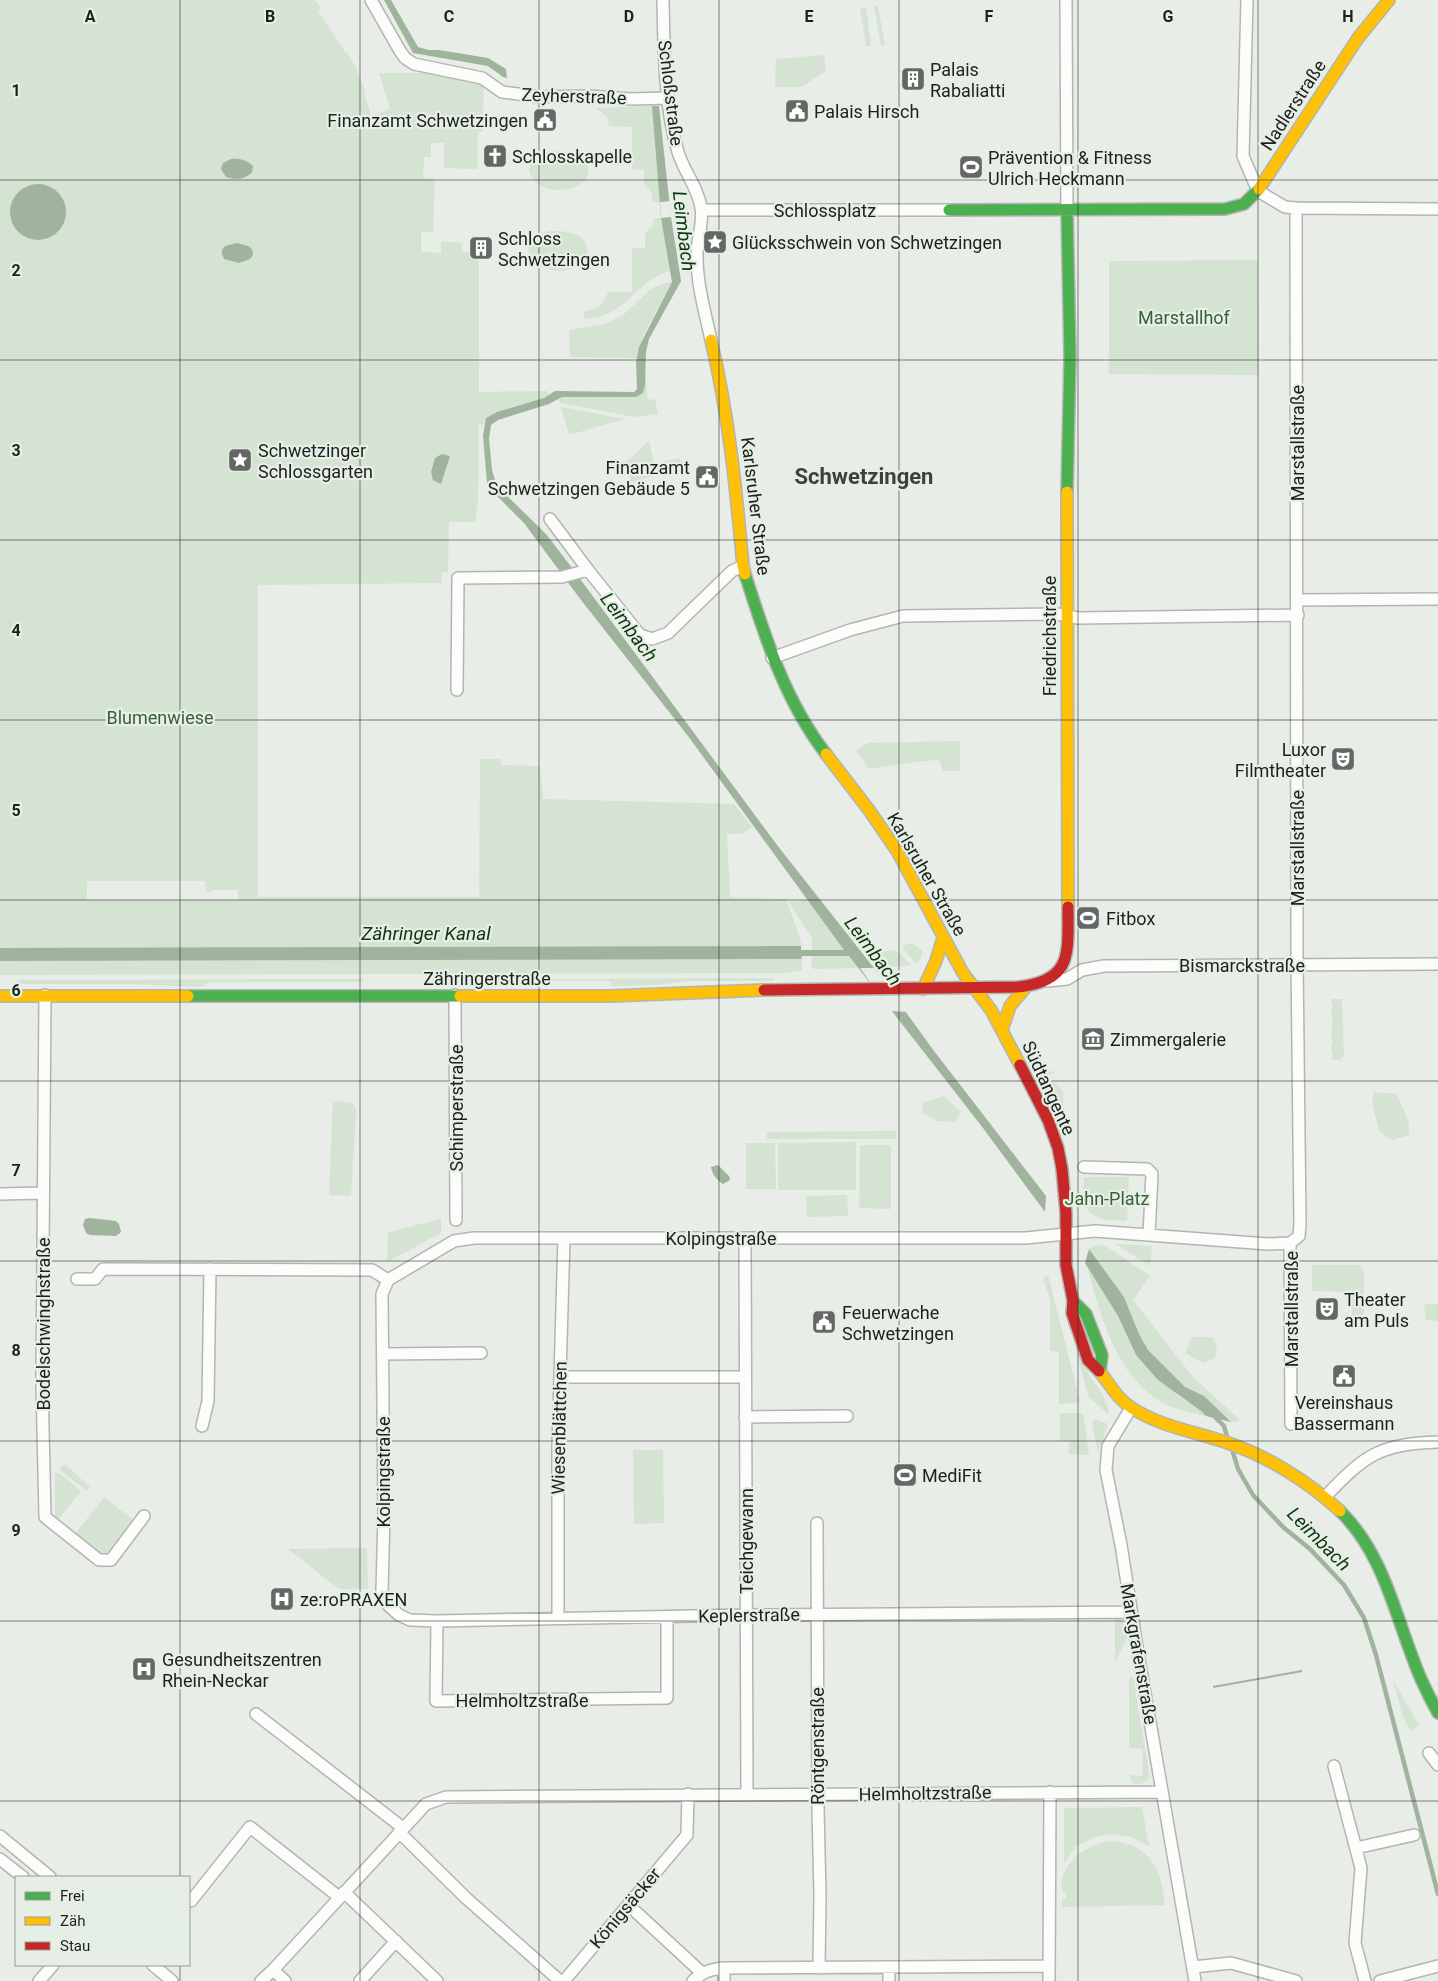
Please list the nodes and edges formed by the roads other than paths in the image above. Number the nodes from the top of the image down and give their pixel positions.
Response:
1 (371, 0) edge
2 (662, 0) edge
3 (1066, 0) edge
4 (1247, 0) edge
5 (1376, 0) edge
6 (1389, 0) edge
7 (1358, 38) junction
8 (669, 98) junction
9 (1258, 191) junction
10 (1296, 208) junction
11 (1438, 209) edge
12 (702, 210) junction
13 (949, 210) joint
14 (1067, 210) junction
15 (550, 519) dead end
16 (743, 566) junction
17 (588, 570) junction
18 (1438, 598) edge
19 (1298, 600) junction
20 (1298, 615) junction
21 (1067, 616) junction
22 (772, 658) junction
23 (457, 690) dead end
24 (944, 938) junction
25 (1438, 964) edge
26 (1298, 965) junction
27 (1048, 981) junction
28 (1026, 987) junction
29 (974, 988) junction
30 (923, 989) junction
31 (45, 995) junction
32 (0, 996) edge
33 (456, 996) junction
34 (1002, 1030) junction
35 (1084, 1167) dead end
36 (43, 1193) junction
37 (0, 1194) edge
38 (456, 1220) dead end
39 (1065, 1234) junction
40 (1149, 1235) junction
41 (564, 1238) junction
42 (745, 1238) junction
43 (1290, 1242) junction
44 (210, 1269) junction
45 (77, 1279) dead end
46 (388, 1280) junction
47 (481, 1353) dead end
48 (383, 1354) junction
49 (745, 1376) junction
50 (560, 1377) junction
51 (1131, 1408) junction
52 (847, 1416) dead end
53 (745, 1417) junction
54 (1292, 1424) dead end
55 (202, 1426) dead end
56 (1438, 1442) edge
57 (1324, 1497) junction
58 (144, 1516) dead end
59 (817, 1523) dead end
60 (382, 1591) joint
61 (1131, 1612) junction
62 (817, 1614) junction
63 (746, 1615) junction
64 (667, 1617) junction
65 (558, 1618) junction
66 (437, 1621) junction
67 (1438, 1713) edge
68 (256, 1714) dead end
69 (1429, 1753) dead end
70 (1438, 1765) edge
71 (1334, 1766) dead end
72 (1050, 1792) junction
73 (1162, 1792) junction
74 (688, 1794) junction
75 (818, 1794) junction
76 (747, 1795) junction
77 (401, 1830) junction
78 (1414, 1835) dead end
79 (0, 1836) edge
80 (1356, 1848) junction
81 (0, 1858) edge
82 (22, 1876) edge
83 (49, 1876) edge
84 (342, 1894) junction
85 (191, 1901) dead end
86 (636, 1912) dead end
87 (396, 1941) junction
88 (53, 1966) edge
89 (154, 1966) edge
90 (1049, 1966) junction
91 (1438, 1966) edge
92 (889, 1967) junction
93 (1193, 1967) junction
94 (724, 1968) junction
95 (819, 1968) junction
96 (273, 1970) junction
97 (702, 1973) junction
98 (39, 1981) edge
99 (172, 1981) edge
100 (260, 1981) edge
101 (285, 1981) edge
102 (360, 1981) edge
103 (437, 1981) edge
104 (562, 1981) edge
105 (692, 1981) edge
106 (724, 1981) edge
107 (890, 1981) edge
108 (1049, 1981) edge
109 (1195, 1981) edge
110 (1296, 1981) edge
111 (1365, 1981) edge
112 (1380, 1981) edge

1 - 8 street, Zeyherstraße
2 - 8 street, Schloßstraße
3 - 14 street
4 - 9 street
5 - 7 street, Nadlerstraße
6 - 7 street, Nadlerstraße
7 - 9 street, Nadlerstraße
8 - 12 street, Schloßstraße
9 - 10 street
9 - 14 street, Nadlerstraße
10 - 11 street
10 - 19 street, Marstallstraße
12 - 13 street, Schlossplatz
12 - 16 street, Karlsruher Straße
13 - 14 street, Nadlerstraße
14 - 21 street, Friedrichstraße
15 - 17 street
16 - 17 street
16 - 22 street, Karlsruher Straße
17 - 23 street
18 - 19 street
19 - 20 street, Marstallstraße
20 - 21 street
20 - 26 street, Marstallstraße
21 - 22 street
21 - 27 street, Friedrichstraße
22 - 24 street, Karlsruher Straße
24 - 29 street, Karlsruher Straße
24 - 30 street
25 - 26 street, Bismarckstraße
26 - 27 street, Bismarckstraße
26 - 43 street, Marstallstraße
27 - 28 street
28 - 29 street
28 - 34 street
29 - 30 street, Zähringerstraße
29 - 34 street, Südtangente
30 - 33 street, Zähringerstraße
31 - 32 street, Zähringerstraße
31 - 33 street, Zähringerstraße
31 - 36 street, Bodelschwinghstraße
33 - 38 street, Schimperstraße
34 - 39 street, Südtangente
35 - 40 street
36 - 37 street
36 - 58 street, Bodelschwinghstraße
39 - 40 street, Kolpingstraße
39 - 42 street, Kolpingstraße
39 - 51 street, Südtangente
40 - 43 street, Kolpingstraße
41 - 42 street, Kolpingstraße
41 - 46 street, Kolpingstraße
41 - 50 street, Wiesenblättchen
42 - 49 street, Teichgewann
43 - 54 street, Marstallstraße
44 - 45 street, Bodelschwinghstraße
44 - 46 street
44 - 55 street
46 - 48 street, Kolpingstraße
47 - 48 street
48 - 60 street, Kolpingstraße
49 - 50 street
49 - 53 street, Teichgewann
50 - 65 street, Wiesenblättchen
51 - 57 street, Südtangente
51 - 61 street, Markgrafenstraße
52 - 53 street
53 - 63 street, Teichgewann
56 - 57 street
57 - 67 street, Südtangente
59 - 62 street, Röntgenstraße
60 - 66 street, Keplerstraße
61 - 62 street, Keplerstraße
61 - 73 street, Markgrafenstraße
62 - 63 street, Keplerstraße
62 - 75 street, Röntgenstraße
63 - 64 street, Keplerstraße
63 - 76 street, Teichgewann
64 - 65 street, Keplerstraße
64 - 66 street, Helmholtzstraße
65 - 66 street, Keplerstraße
68 - 77 street
69 - 70 street
71 - 80 street
72 - 73 street, Helmholtzstraße
72 - 75 street, Helmholtzstraße
72 - 90 street
73 - 93 street, Markgrafenstraße
74 - 76 street, Helmholtzstraße
74 - 77 street, Helmholtzstraße
74 - 104 street, Königsäcker
75 - 76 street, Helmholtzstraße
75 - 95 street, Röntgenstraße
77 - 84 street, Helmholtzstraße
77 - 104 street
78 - 80 street
79 - 83 street
80 - 111 street
81 - 82 street
84 - 85 street
84 - 87 street
84 - 96 street, Helmholtzstraße
86 - 97 street
87 - 102 street
87 - 103 street
88 - 98 street
89 - 99 street
90 - 92 street
90 - 108 street
91 - 112 street
92 - 95 street
92 - 107 street
93 - 109 street, Markgrafenstraße
93 - 110 street
94 - 95 street
94 - 97 street
94 - 106 street
96 - 100 street, Helmholtzstraße
96 - 101 street
97 - 105 street

